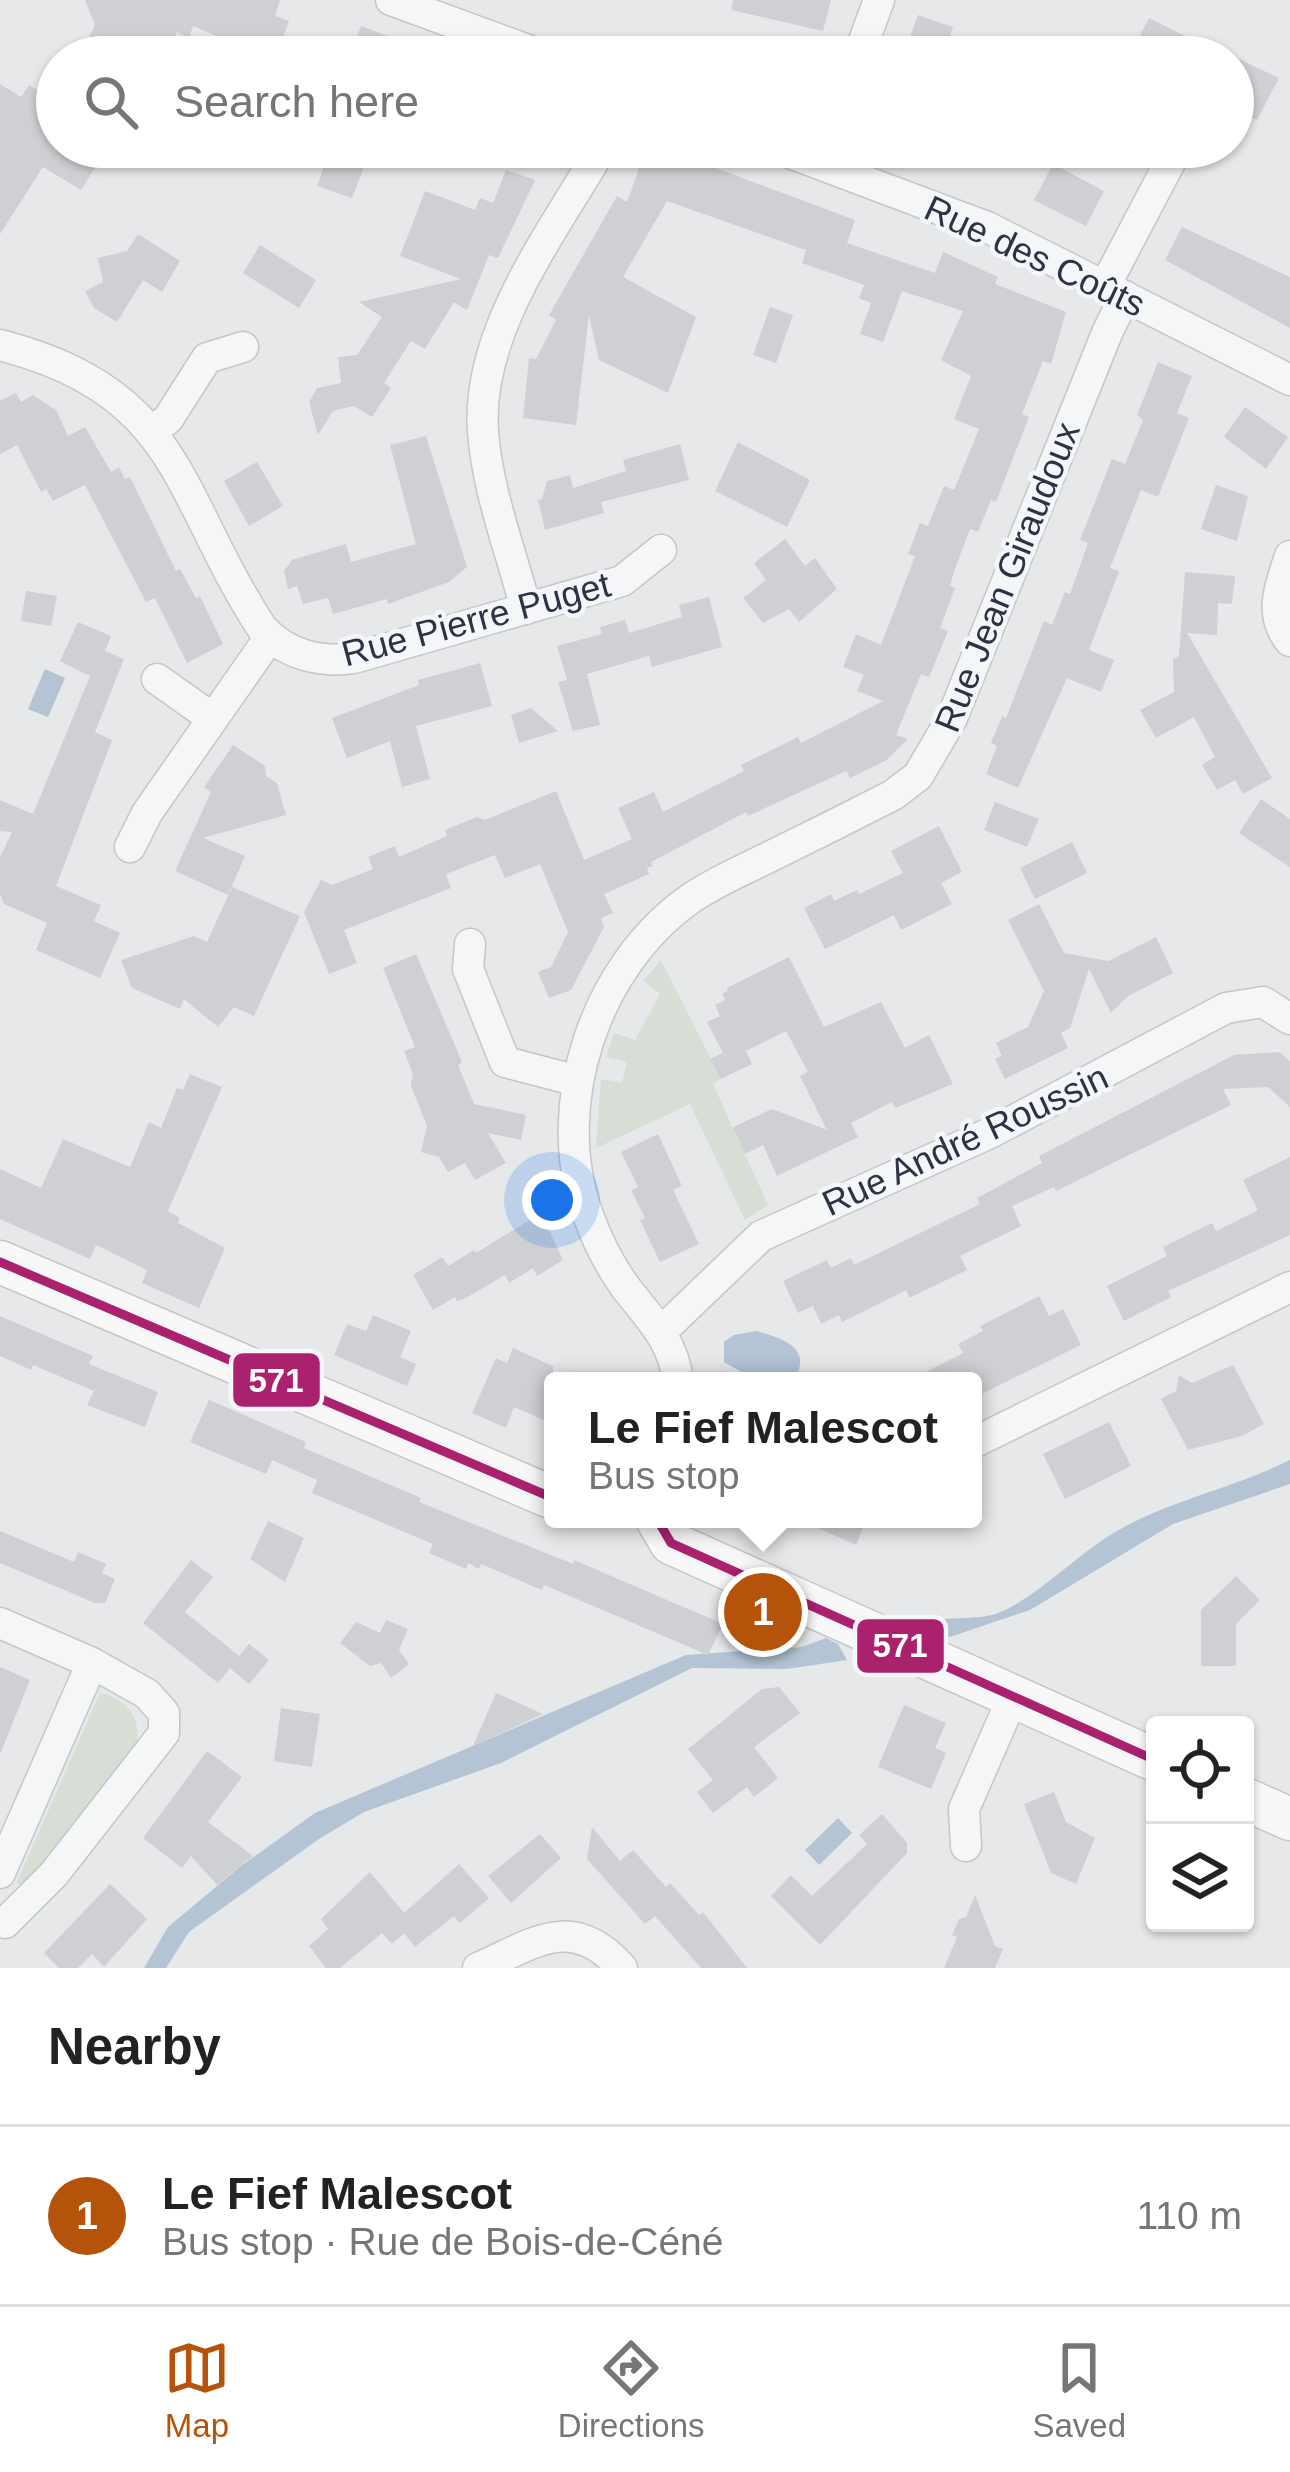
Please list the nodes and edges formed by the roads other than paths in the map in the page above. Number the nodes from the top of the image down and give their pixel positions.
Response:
1 (391, 0) edge
2 (880, 0) edge
3 (490, 36) edge
4 (866, 36) edge
5 (590, 168) edge
6 (850, 168) edge
7 (1169, 168) edge
8 (1115, 291) junction
9 (0, 345) edge
10 (243, 347) dead end
11 (1290, 380) edge
12 (152, 431) junction
13 (661, 550) dead end
14 (1290, 556) edge
15 (526, 610) junction
16 (270, 637) junction
17 (1290, 641) edge
18 (157, 680) dead end
19 (212, 718) junction
20 (130, 847) dead end
21 (470, 944) dead end
22 (1290, 1019) edge
23 (578, 1081) junction
24 (0, 1262) edge
25 (1290, 1286) edge
26 (662, 1331) junction
27 (677, 1372) edge
28 (982, 1439) edge
29 (544, 1494) edge
30 (662, 1528) edge
31 (0, 1623) edge
32 (92, 1663) junction
33 (1012, 1699) junction
34 (1146, 1756) edge
35 (1254, 1803) edge
36 (1290, 1819) edge
37 (966, 1846) dead end
38 (0, 1873) edge
39 (2, 1914) edge
40 (478, 1968) edge
41 (622, 1968) edge

1 - 3 street
2 - 4 street
5 - 15 street
6 - 8 street, Rue des Coûts
7 - 8 street, Rue Jean Giraudoux
8 - 11 street, Rue des Coûts
8 - 23 street, Rue Jean Giraudoux
9 - 12 street
10 - 12 street
12 - 16 street
13 - 15 street, Rue Pierre Puget
14 - 17 street
15 - 16 street, Rue Pierre Puget
16 - 19 street
18 - 19 street
19 - 20 street
21 - 23 street
22 - 26 street, Rue André Roussin
23 - 26 street, Rue Jean Giraudoux
24 - 29 street
25 - 28 street
26 - 27 street, Rue Jean Giraudoux
30 - 33 street
31 - 32 street
32 - 38 street
32 - 39 street
33 - 34 street
33 - 37 street
35 - 36 street
40 - 41 street

